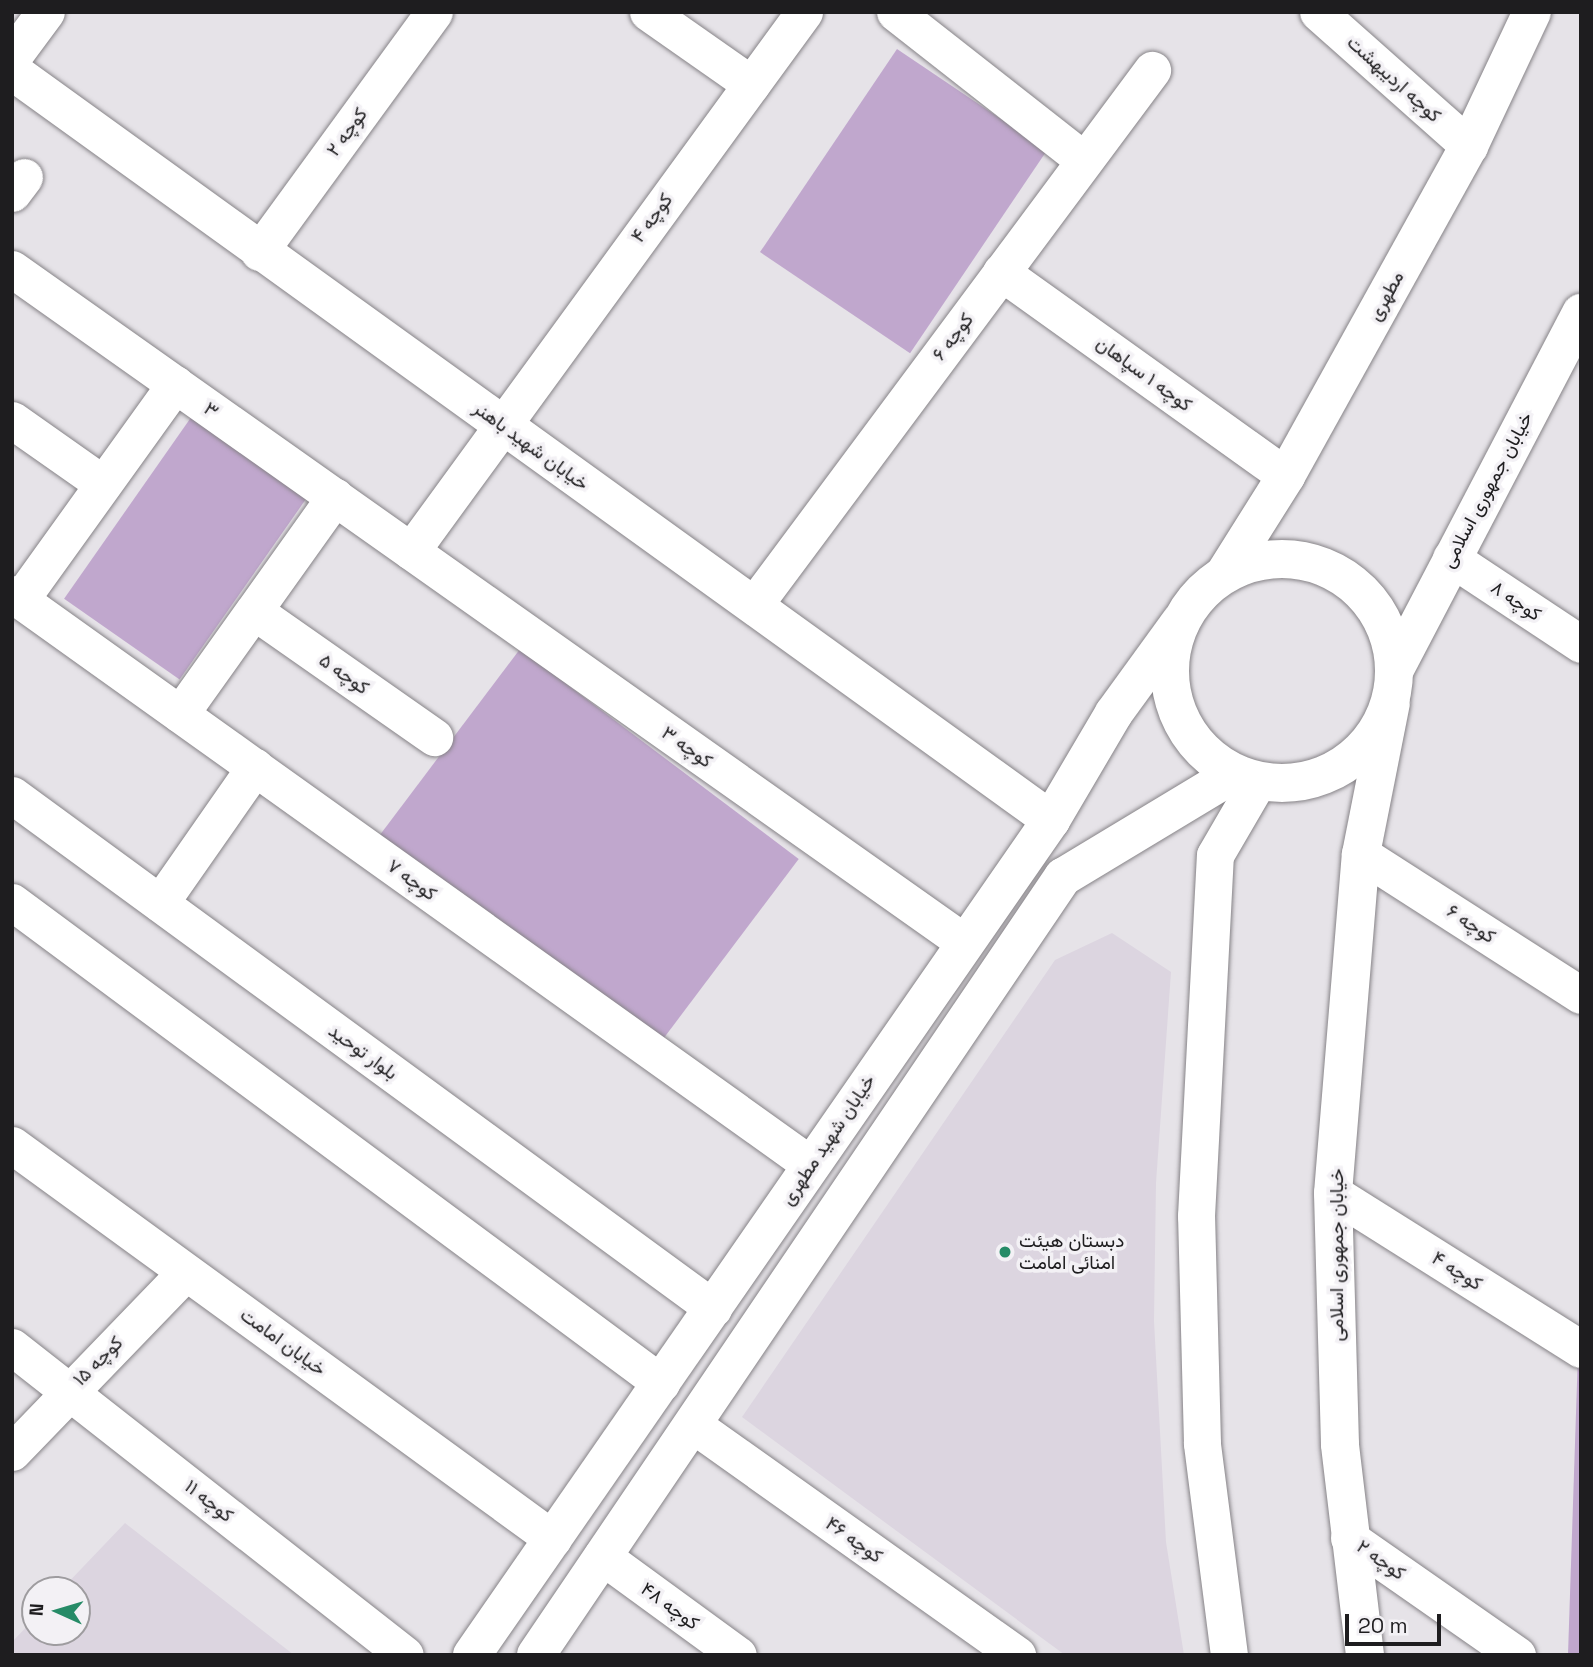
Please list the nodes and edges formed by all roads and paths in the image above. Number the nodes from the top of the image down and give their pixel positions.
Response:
1 (46, 12) edge
2 (434, 12) edge
3 (648, 12) edge
4 (804, 12) edge
5 (895, 12) edge
6 (1318, 12) edge
7 (1532, 12) edge
8 (12, 58) edge
9 (1152, 70) dead end
10 (12, 71) edge
11 (751, 84) junction
12 (1469, 146) junction
13 (1084, 160) junction
14 (259, 252) junction
15 (12, 269) edge
16 (1001, 272) junction
17 (1581, 314) edge
18 (175, 384) junction
19 (12, 420) edge
20 (501, 425) junction
21 (1286, 476) junction
22 (103, 484) junction
23 (335, 497) junction
24 (411, 551) junction
25 (1451, 558) junction
26 (1225, 573) junction
27 (16, 597) edge
28 (754, 606) junction
29 (254, 611) junction
30 (1180, 622) junction
31 (1581, 644) edge
32 (1393, 686) junction
33 (180, 714) junction
34 (434, 737) dead end
35 (255, 768) junction
36 (1246, 778) junction
37 (12, 795) edge
38 (1051, 820) junction
39 (1361, 854) junction
40 (12, 902) edge
41 (160, 903) junction
42 (964, 942) junction
43 (1581, 995) edge
44 (12, 1145) edge
45 (811, 1165) junction
46 (1333, 1194) junction
47 (186, 1272) junction
48 (713, 1308) junction
49 (12, 1347) edge
50 (1581, 1349) edge
51 (661, 1383) junction
52 (68, 1391) junction
53 (692, 1424) junction
54 (12, 1452) edge
55 (1349, 1538) junction
56 (553, 1539) junction
57 (602, 1556) junction
58 (405, 1655) edge
59 (472, 1655) edge
60 (536, 1655) edge
61 (738, 1655) edge
62 (1017, 1655) edge
63 (1229, 1655) edge
64 (1365, 1655) edge
65 (1517, 1655) edge

1 - 8 street
2 - 14 street, کوچه ۲
3 - 11 street
4 - 11 street, کوچه ۴
5 - 13 street
6 - 12 street, کوچه اردیبهشت
7 - 12 street, مطهری
9 - 13 street, کوچه ۶
10 - 14 street, خیابان شهید باهنر
11 - 20 street, کوچه ۴
12 - 21 street, مطهری
13 - 16 street, کوچه ۶
14 - 20 street, خیابان شهید باهنر
15 - 18 street, ۳
16 - 21 street, کوچه ۱ سپاهان
16 - 28 street, کوچه ۶
17 - 25 street, خیابان جمهوری اسلامی
18 - 22 street
18 - 23 street, ۳
19 - 22 street
20 - 24 street, کوچه ۴
20 - 28 street, خیابان شهید باهنر
21 - 26 street, مطهری
22 - 27 street
23 - 24 street, ۳
23 - 29 street
24 - 42 street, کوچه ۳
25 - 31 street, کوچه ۸
25 - 32 street, خیابان جمهوری اسلامی
26 - 30 street
26 - 32 street
27 - 33 street, کوچه ۷
28 - 38 street, خیابان شهید باهنر
29 - 33 street
29 - 34 street, کوچه ۵
30 - 36 street
30 - 38 street, خیابان شهید مطهری
32 - 36 street
32 - 39 street, خیابان جمهوری اسلامی
33 - 35 street, کوچه ۷
35 - 41 street
35 - 45 street, کوچه ۷
36 - 53 street
36 - 63 street
37 - 41 street, بلوار توحید
38 - 42 street, خیابان شهید مطهری
39 - 43 street, کوچه ۶
39 - 46 street, خیابان جمهوری اسلامی
40 - 51 street
41 - 48 street, بلوار توحید
42 - 45 street, خیابان شهید مطهری
44 - 47 street, خیابان امامت
45 - 48 street, خیابان شهید مطهری
46 - 50 street, کوچه ۴
46 - 55 street, خیابان جمهوری اسلامی
47 - 52 street, کوچه ۱۵
47 - 56 street, خیابان امامت
48 - 51 street, خیابان شهید مطهری
49 - 52 street, کوچه ۱۱
51 - 56 street, خیابان شهید مطهری
52 - 54 street, کوچه ۱۵
52 - 58 street, کوچه ۱۱
53 - 57 street
53 - 62 street, کوچه ۴۶
55 - 64 street, خیابان جمهوری اسلامی
55 - 65 street, کوچه ۲
56 - 59 street, خیابان شهید مطهری
57 - 60 street
57 - 61 street, کوچه ۴۸

